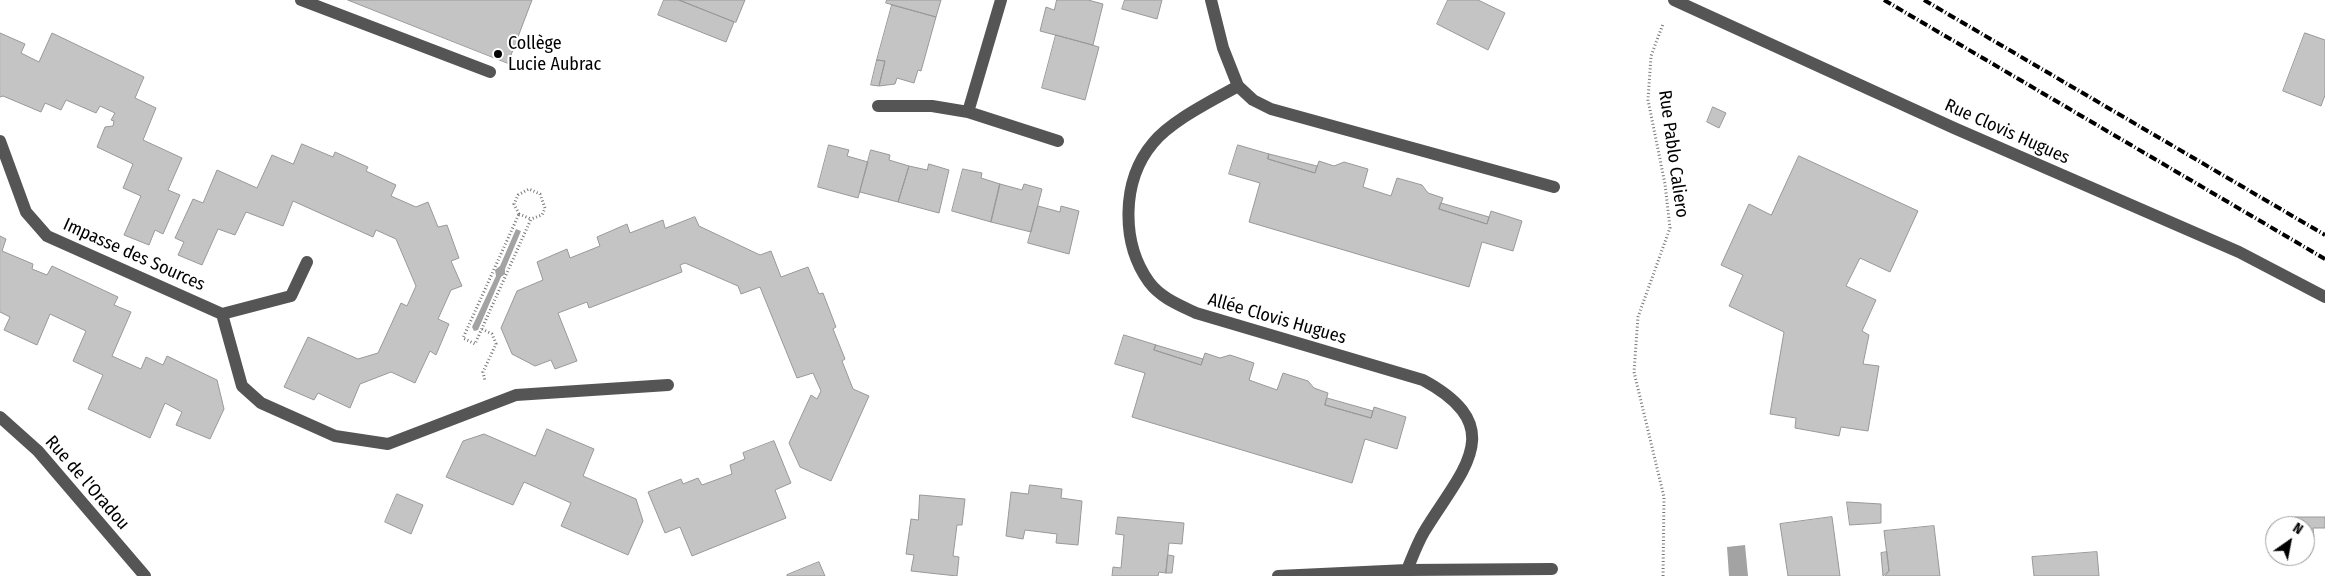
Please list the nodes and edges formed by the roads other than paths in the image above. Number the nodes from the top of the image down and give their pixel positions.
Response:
1 (302, 0) edge
2 (1000, 0) edge
3 (1212, 0) edge
4 (1674, 0) edge
5 (490, 72) dead end
6 (1238, 86) junction
7 (878, 106) dead end
8 (968, 112) junction
9 (0, 141) edge
10 (1058, 141) dead end
11 (1554, 187) dead end
12 (306, 262) dead end
13 (2325, 297) edge
14 (222, 314) junction
15 (668, 386) dead end
16 (0, 416) edge
17 (1552, 569) dead end
18 (1406, 570) junction
19 (145, 576) edge
20 (1278, 576) edge

1 - 5 street
2 - 8 street
3 - 6 street
4 - 13 street, Rue Clovis Hugues
6 - 11 street
6 - 18 street, Allée Clovis Hugues
7 - 8 street
8 - 10 street
9 - 14 street, Impasse des Sources
12 - 14 street
14 - 15 street
16 - 19 street, Rue de l'Oradou
17 - 18 street
18 - 20 street

